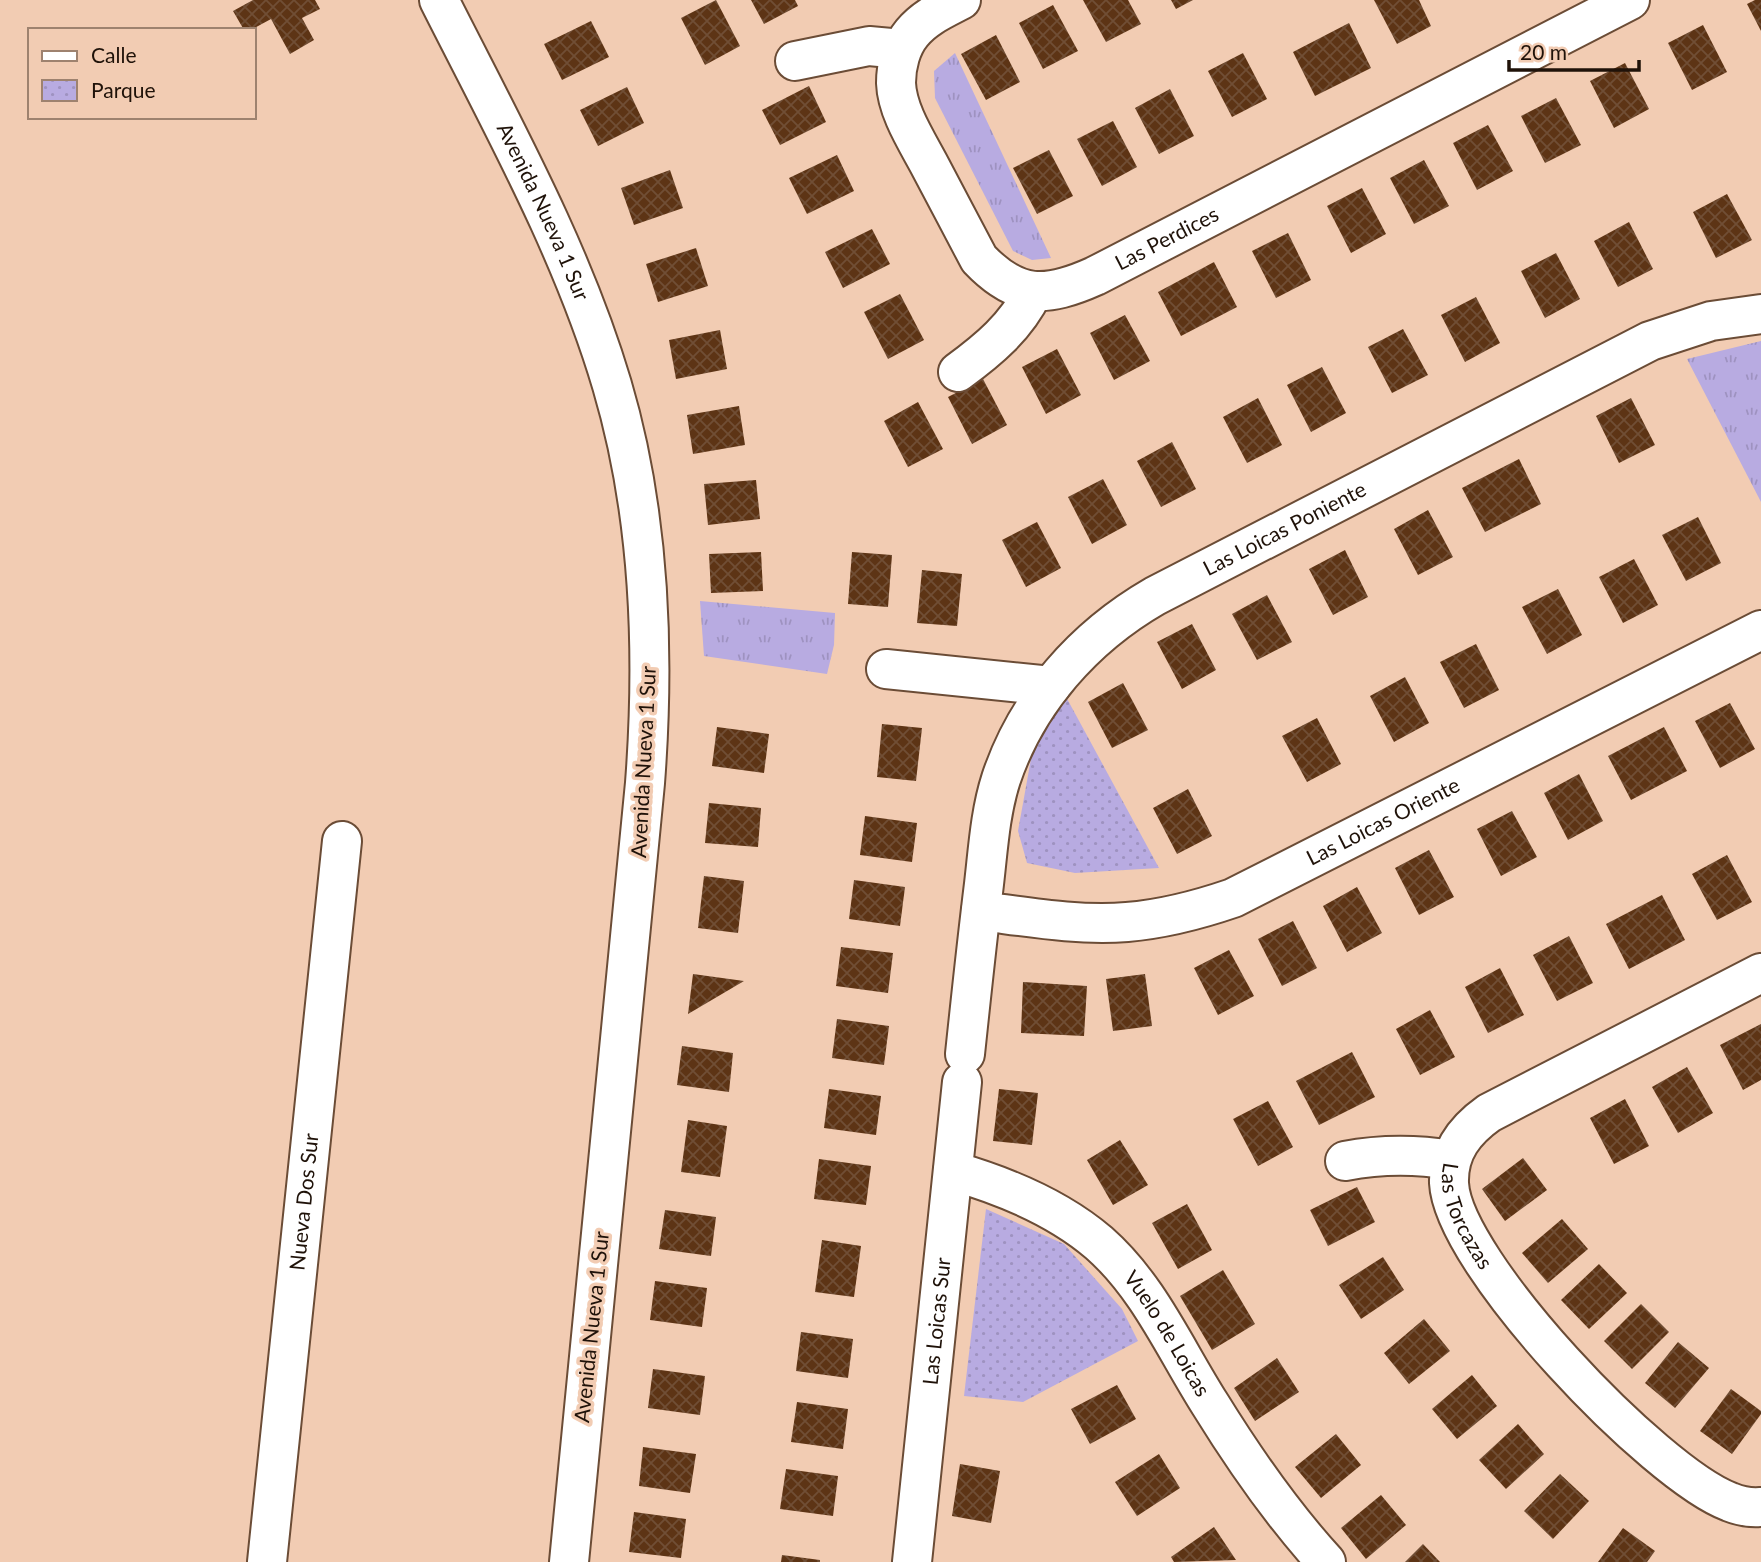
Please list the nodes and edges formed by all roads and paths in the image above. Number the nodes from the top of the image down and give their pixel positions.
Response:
1 (439, 0) edge
2 (961, 0) edge
3 (1630, 0) edge
4 (902, 49) junction
5 (795, 61) dead end
6 (1033, 292) junction
7 (1761, 314) edge
8 (958, 372) dead end
9 (1761, 630) edge
10 (886, 669) dead end
11 (1051, 686) junction
12 (342, 841) dead end
13 (981, 911) junction
14 (1761, 973) edge
15 (1451, 1160) junction
16 (1345, 1161) dead end
17 (953, 1171) junction
18 (1760, 1511) edge
19 (267, 1562) edge
20 (569, 1562) edge
21 (912, 1562) edge
22 (1326, 1562) edge

1 - 20 street, Avenida Nueva 1 Sur
2 - 4 street
3 - 6 street, Las Perdices
4 - 5 street
4 - 6 street
6 - 8 street
7 - 11 street, Las Loicas Poniente
9 - 13 street, Las Loicas Oriente
10 - 11 street
11 - 13 street, Las Loicas Poniente
12 - 19 street, Nueva Dos Sur
13 - 17 street, Las Loicas Sur
14 - 15 street, Las Torcazas
15 - 16 street
15 - 18 street, Las Torcazas
17 - 21 street, Las Loicas Sur
17 - 22 street, Vuelo de Loicas

